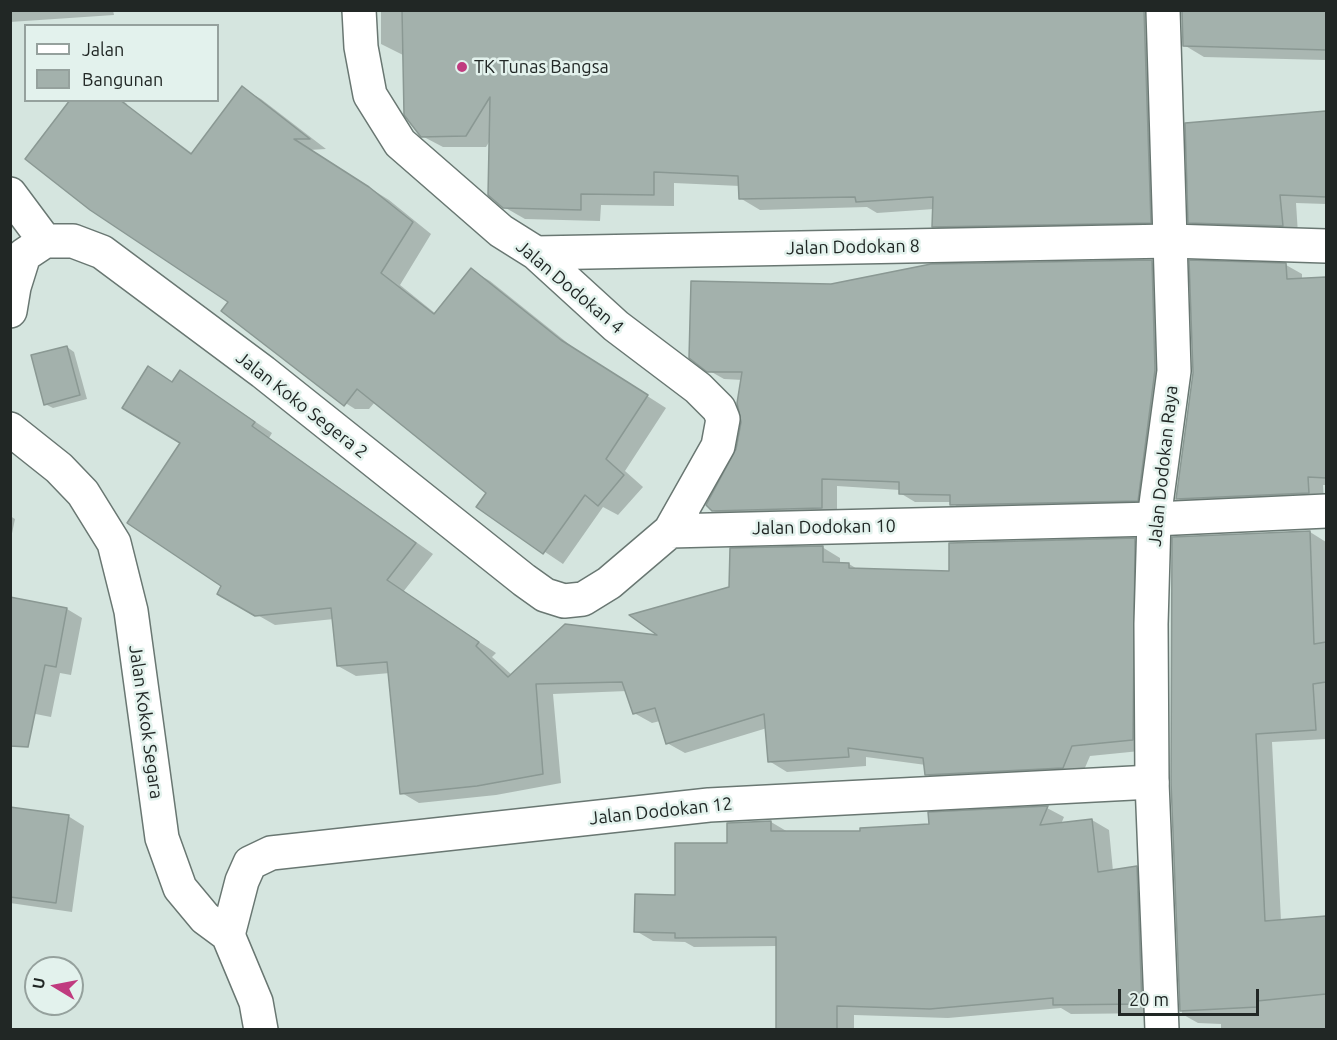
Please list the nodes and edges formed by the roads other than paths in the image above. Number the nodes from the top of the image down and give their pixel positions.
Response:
1 (359, 10) edge
2 (1163, 10) edge
3 (10, 194) edge
4 (59, 241) junction
5 (1171, 241) junction
6 (1326, 246) edge
7 (536, 253) junction
8 (10, 311) edge
9 (10, 429) edge
10 (1326, 511) edge
11 (1154, 519) junction
12 (670, 531) junction
13 (1152, 782) junction
14 (228, 935) junction
15 (261, 1029) edge
16 (1162, 1029) edge

1 - 7 street, Jalan Dodokan 4
2 - 5 street, Jalan Dodokan Raya
3 - 4 street
4 - 8 street
4 - 12 street, Jalan Koko Segera 2
5 - 6 street, Jalan Dodokan 8
5 - 7 street, Jalan Dodokan 8
5 - 11 street, Jalan Dodokan Raya
7 - 12 street, Jalan Dodokan 4
9 - 14 street, Jalan Kokok Segara
10 - 11 street, Jalan Dodokan 10
11 - 12 street, Jalan Dodokan 10
11 - 13 street, Jalan Dodokan Raya
13 - 14 street, Jalan Dodokan 12
13 - 16 street, Jalan Dodokan Raya
14 - 15 street

